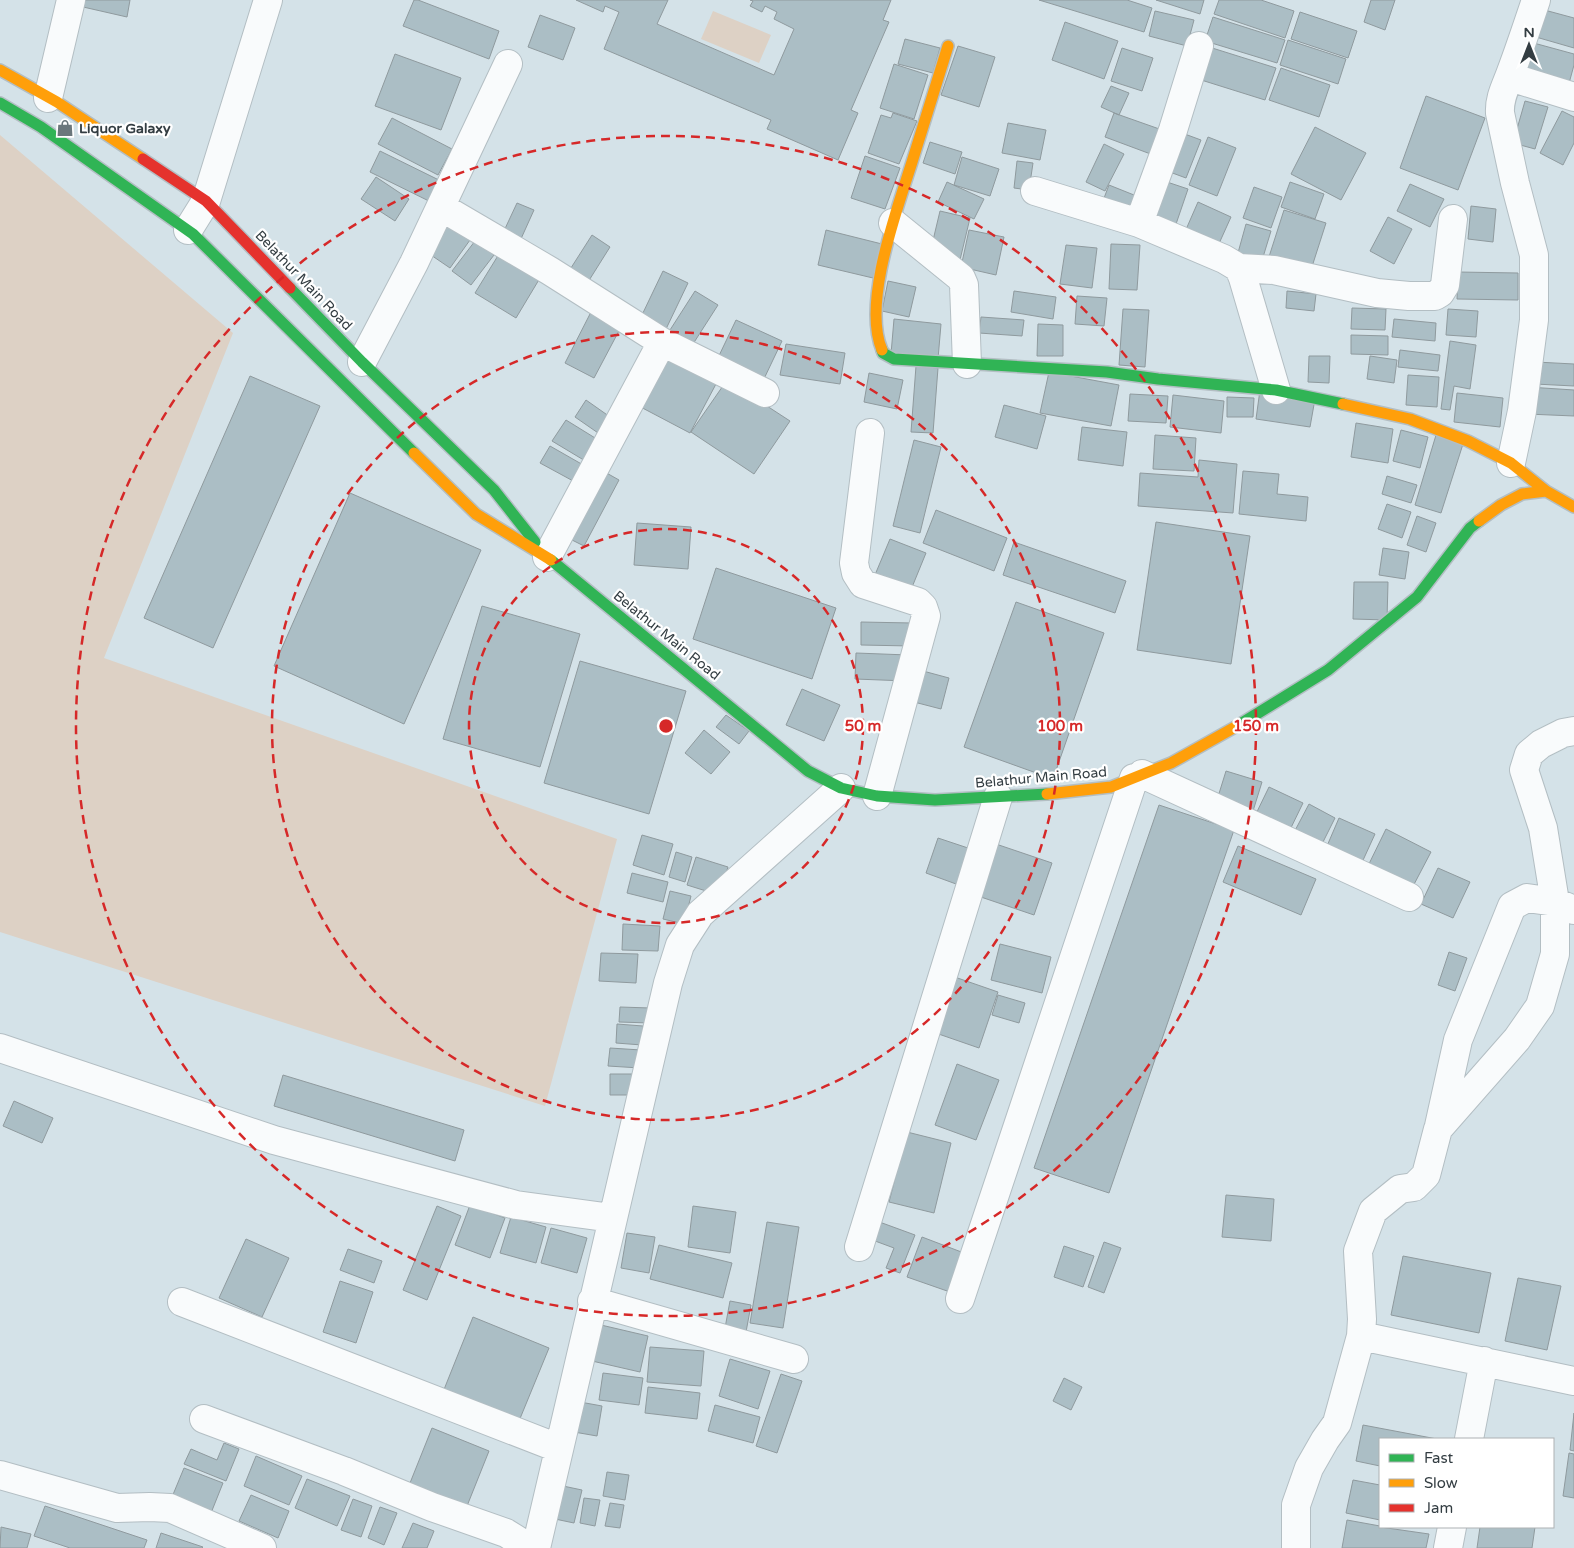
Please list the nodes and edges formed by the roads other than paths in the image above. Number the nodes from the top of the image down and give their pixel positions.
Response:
1 (71, 0) edge
2 (268, 0) edge
3 (1536, 0) edge
4 (948, 46) dead end
5 (1199, 46) dead end
6 (508, 64) dead end
7 (0, 70) edge
8 (1510, 77) junction
9 (1574, 97) edge
10 (48, 98) junction
11 (0, 104) edge
12 (1035, 191) dead end
13 (206, 201) junction
14 (441, 207) junction
15 (1453, 219) dead end
16 (893, 223) junction
17 (1139, 223) junction
18 (188, 230) junction
19 (1238, 268) junction
20 (662, 342) junction
21 (362, 362) junction
22 (967, 364) junction
23 (1276, 390) junction
24 (765, 393) dead end
25 (870, 434) dead end
26 (1511, 463) junction
27 (1546, 491) junction
28 (1574, 507) edge
29 (547, 557) junction
30 (1574, 732) edge
31 (1138, 776) junction
32 (841, 788) junction
33 (877, 796) junction
34 (998, 797) junction
35 (1409, 897) dead end
36 (1565, 906) edge
37 (0, 1048) edge
38 (1438, 1128) junction
39 (612, 1218) junction
40 (859, 1247) dead end
41 (960, 1299) dead end
42 (592, 1301) junction
43 (182, 1302) dead end
44 (1361, 1336) junction
45 (794, 1359) dead end
46 (1484, 1362) junction
47 (1574, 1381) edge
48 (204, 1419) dead end
49 (1469, 1438) edge
50 (558, 1448) junction
51 (0, 1475) edge
52 (1452, 1528) edge
53 (262, 1548) edge
54 (530, 1548) edge
55 (536, 1548) edge
56 (1296, 1548) edge
57 (1448, 1548) edge

1 - 10 street
2 - 13 street
3 - 8 street
4 - 16 street
5 - 17 street
6 - 14 street
7 - 10 street, Belathur Main Road
8 - 9 street
8 - 26 street
10 - 13 street, Belathur Main Road
11 - 18 street, Belathur Main Road
12 - 17 street
13 - 18 street
13 - 21 street, Belathur Main Road
14 - 20 street
14 - 21 street
15 - 19 street
16 - 22 street
16 - 22 street
17 - 19 street
18 - 29 street, Belathur Main Road
19 - 23 street
20 - 24 street
20 - 29 street
21 - 29 street, Belathur Main Road
22 - 23 street
23 - 26 street
25 - 33 street
26 - 27 street
27 - 28 street
27 - 31 street, Belathur Main Road
29 - 32 street, Belathur Main Road
30 - 36 street
31 - 34 street, Belathur Main Road
31 - 35 street
31 - 41 street
32 - 33 street, Belathur Main Road
32 - 39 street
33 - 34 street, Belathur Main Road
34 - 40 street
36 - 38 street
36 - 38 street
37 - 39 street
38 - 44 street
39 - 42 street
42 - 45 street
42 - 50 street
43 - 50 street
44 - 46 street
44 - 56 street
46 - 47 street
46 - 49 street
48 - 54 street
50 - 55 street
51 - 53 street
52 - 57 street

